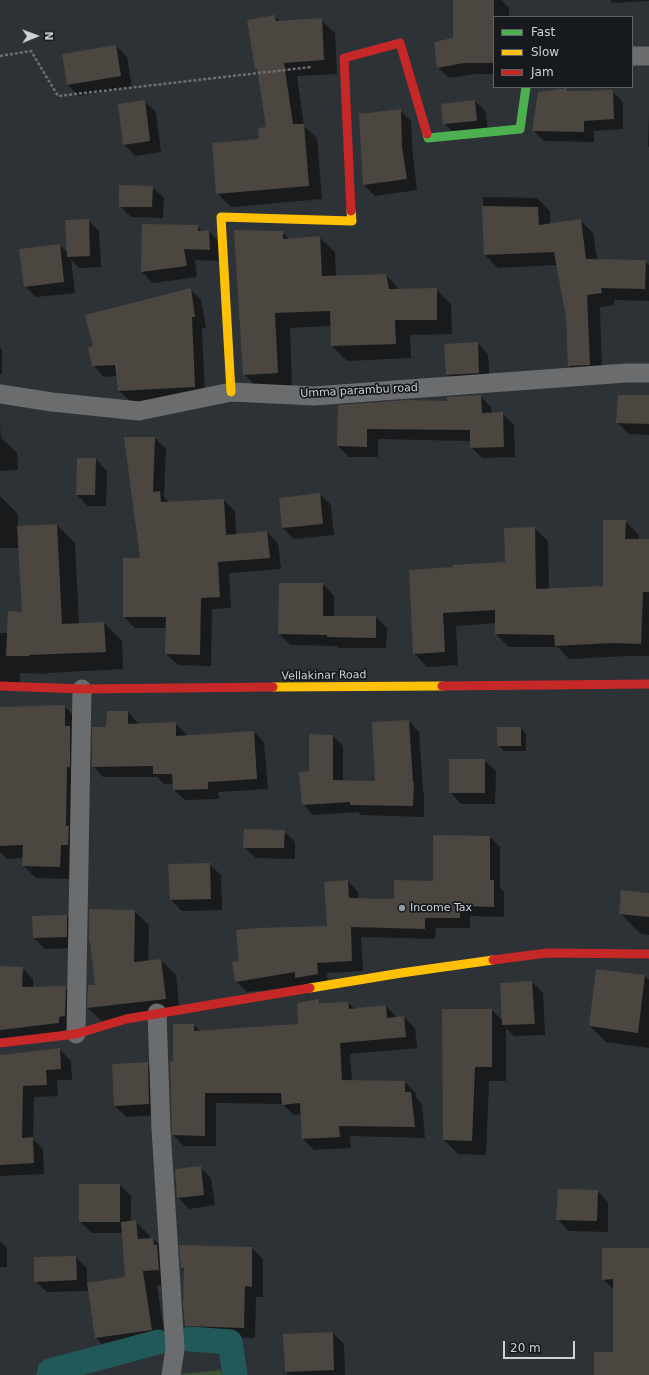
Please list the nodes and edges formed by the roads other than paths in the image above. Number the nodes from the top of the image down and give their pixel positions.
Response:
1 (633, 56) edge
2 (649, 56) edge
3 (526, 88) edge
4 (649, 373) edge
5 (231, 392) junction
6 (0, 394) edge
7 (649, 684) edge
8 (0, 686) edge
9 (82, 689) junction
10 (649, 954) edge
11 (157, 1013) junction
12 (76, 1034) junction
13 (0, 1043) edge
14 (171, 1375) edge

1 - 2 street
3 - 5 street
4 - 5 street, Umma parambu road
5 - 6 street, Umma parambu road
7 - 9 street, Vellakinar Road
8 - 9 street, Vellakinar Road
9 - 12 street
10 - 11 street
11 - 12 street
11 - 14 street
12 - 13 street

